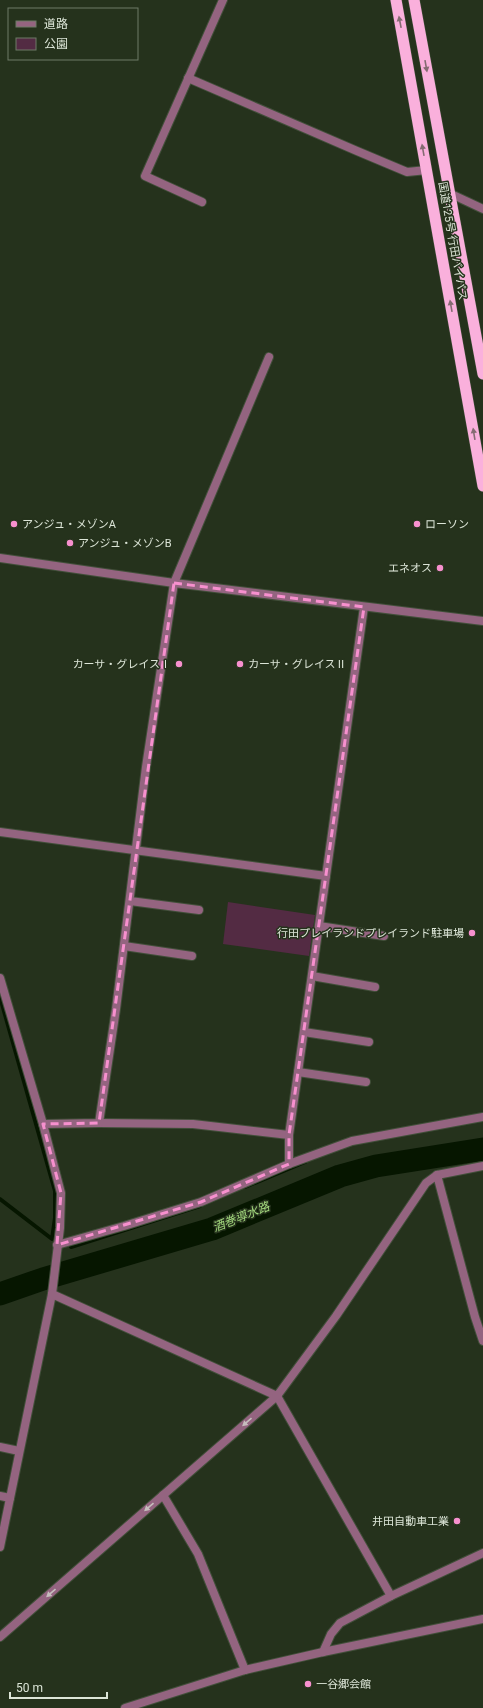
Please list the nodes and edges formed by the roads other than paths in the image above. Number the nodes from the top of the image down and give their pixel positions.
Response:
1 (223, 0) edge
2 (396, 0) edge
3 (414, 0) edge
4 (188, 78) junction
5 (427, 170) junction
6 (449, 193) junction
7 (202, 202) dead end
8 (483, 209) edge
9 (269, 357) dead end
10 (483, 374) edge
11 (483, 486) edge
12 (0, 558) edge
13 (174, 582) junction
14 (364, 607) junction
15 (483, 621) edge
16 (0, 832) edge
17 (136, 849) junction
18 (326, 876) junction
19 (130, 901) junction
20 (199, 910) dead end
21 (319, 926) junction
22 (384, 936) dead end
23 (124, 946) junction
24 (192, 956) dead end
25 (312, 976) junction
26 (0, 978) edge
27 (375, 987) dead end
28 (304, 1032) junction
29 (369, 1042) dead end
30 (298, 1072) junction
31 (366, 1082) dead end
32 (483, 1117) edge
33 (99, 1123) junction
34 (43, 1124) junction
35 (289, 1135) junction
36 (289, 1164) junction
37 (483, 1166) edge
38 (437, 1175) junction
39 (57, 1245) junction
40 (52, 1291) junction
41 (483, 1341) edge
42 (277, 1396) junction
43 (0, 1447) edge
44 (19, 1451) junction
45 (163, 1495) junction
46 (0, 1496) edge
47 (10, 1498) junction
48 (0, 1547) edge
49 (483, 1553) edge
50 (391, 1596) junction
51 (483, 1619) edge
52 (0, 1637) edge
53 (323, 1652) junction
54 (245, 1670) junction
55 (125, 1708) edge

1 - 4 street
5 -> 2 highway, 国道125号 行田バイパス
3 -> 6 highway, 国道125号 行田バイパス
4 - 5 street
4 - 7 street
11 -> 5 highway, 国道125号 行田バイパス
6 - 8 street
6 - 10 highway, 国道125号 行田バイパス
9 - 13 street
12 - 13 street
13 - 14 street
13 - 17 street
14 - 15 street
14 - 18 street
16 - 17 street
17 - 18 street
17 - 19 street
18 - 21 street
19 - 20 street
19 - 23 street
21 - 22 street
21 - 25 street
23 - 24 street
23 - 33 street
25 - 27 street
25 - 28 street
26 - 34 street
28 - 29 street
28 - 30 street
30 - 31 street
30 - 35 street
32 - 36 street
33 - 34 street
33 - 35 street
34 - 39 street
35 - 36 street
36 - 39 street
37 - 38 street
38 - 41 street
38 - 42 street
39 - 40 street
40 - 42 street
40 - 44 street
42 -> 45 street
42 - 50 street
43 - 44 street
44 - 47 street
45 -> 52 street
45 - 54 street
46 - 47 street
47 - 48 street
49 - 50 street
50 - 53 street
51 - 53 street
53 - 54 street
54 - 55 street

